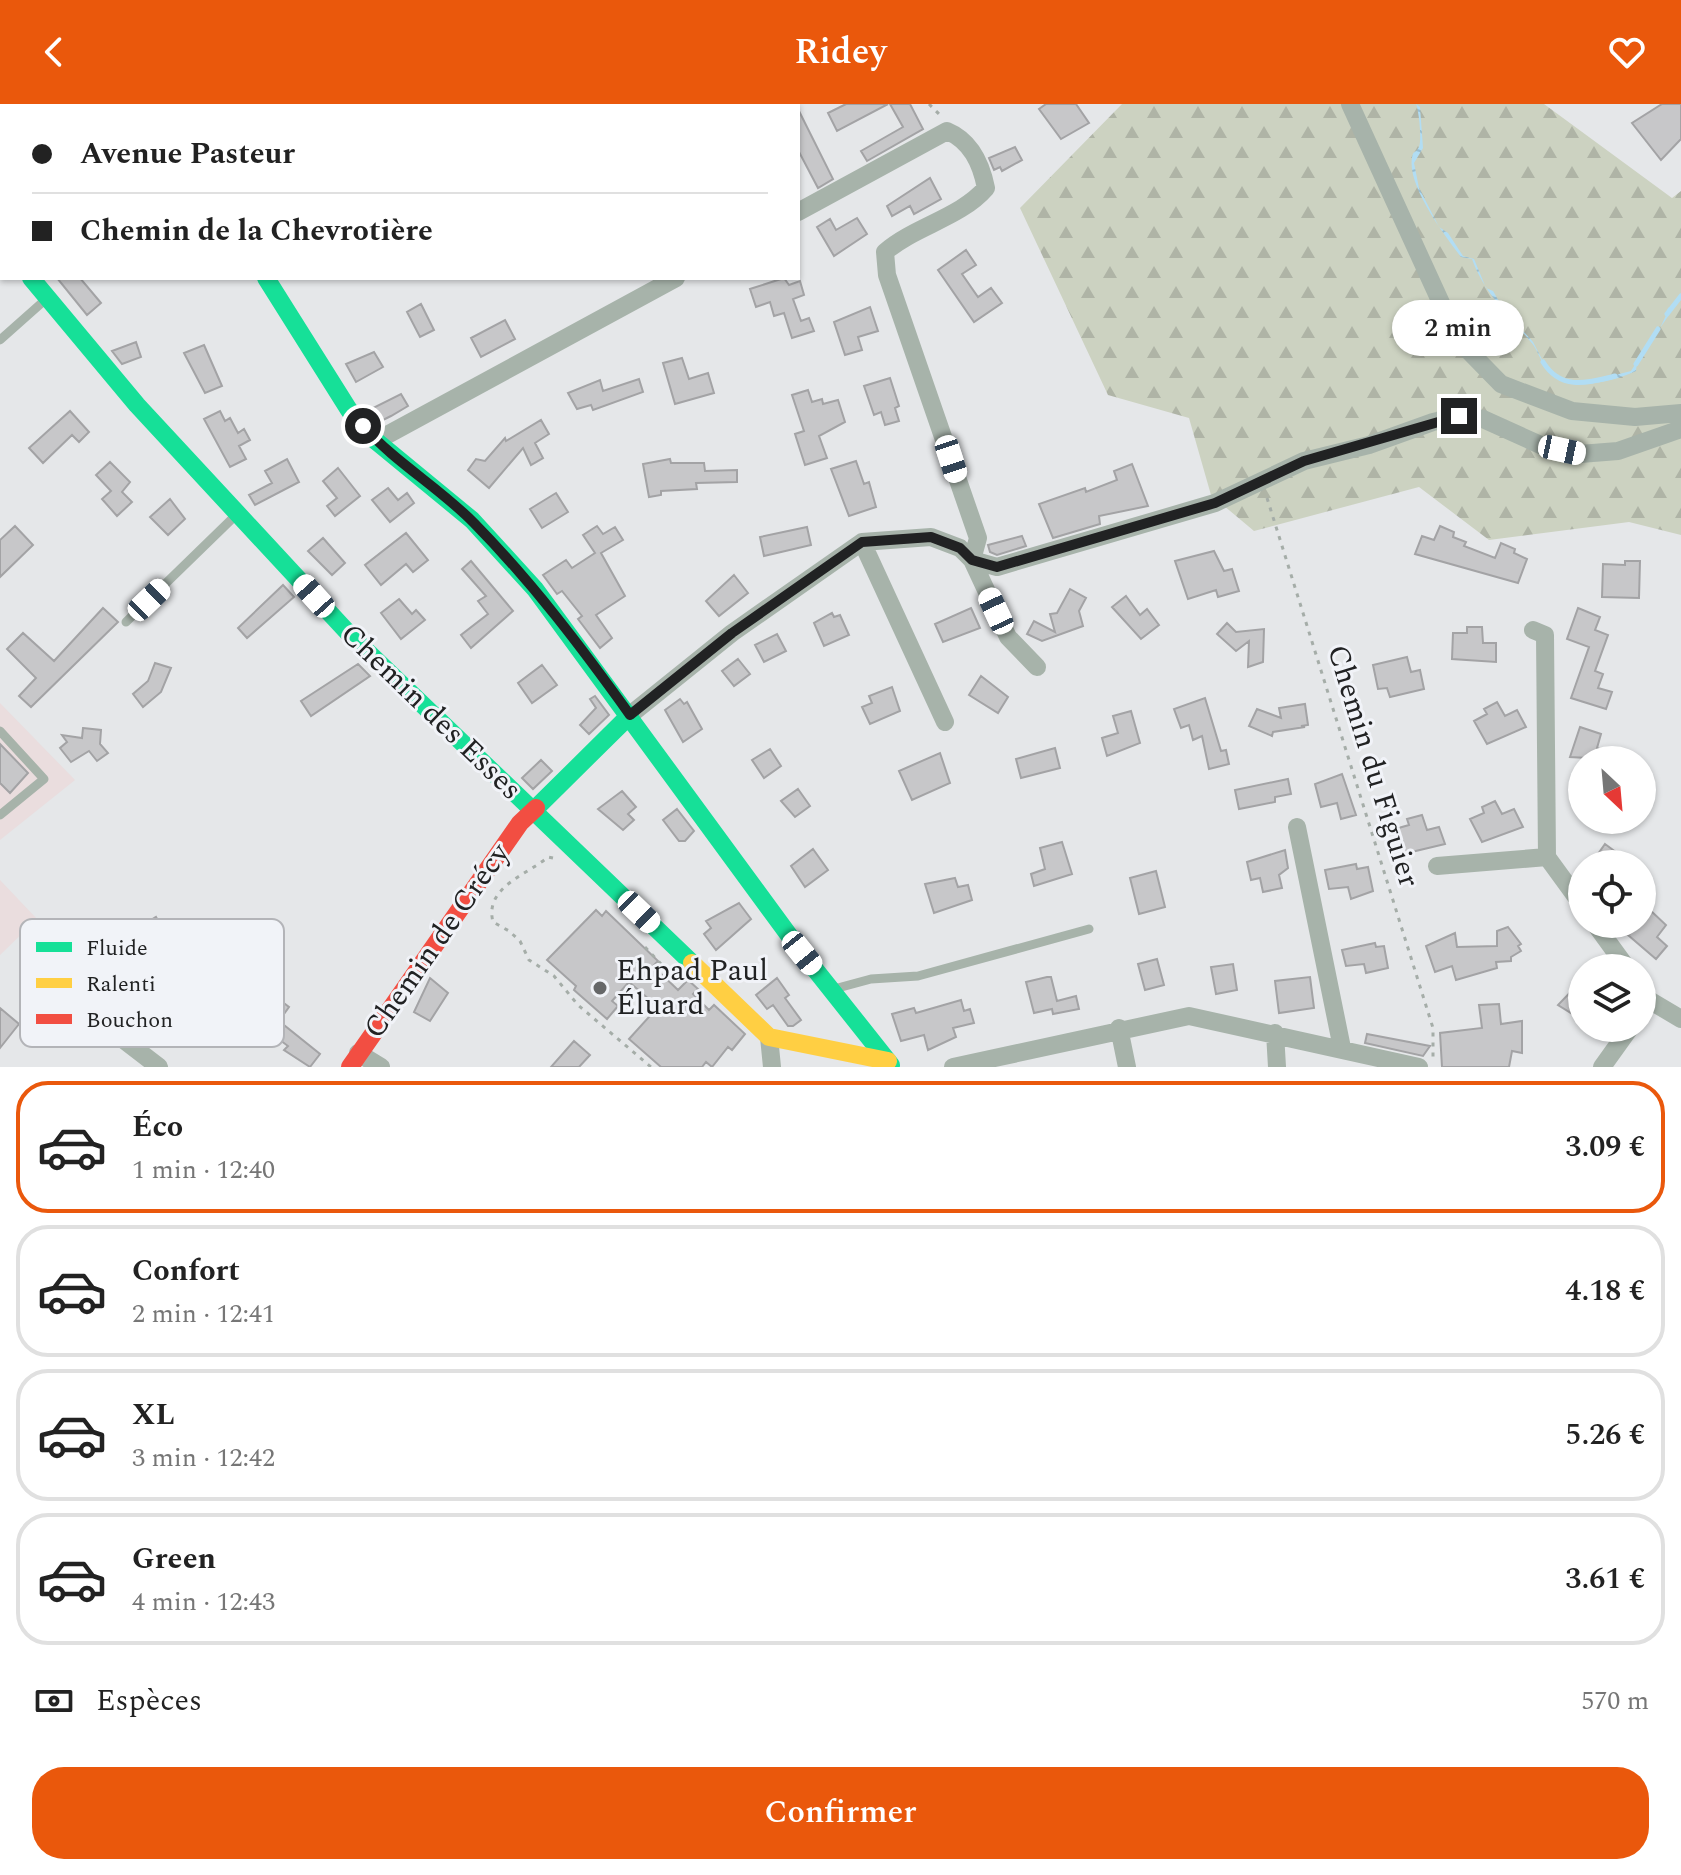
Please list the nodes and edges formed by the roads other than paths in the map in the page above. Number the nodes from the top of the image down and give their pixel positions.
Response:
1 (1350, 104) edge
2 (800, 211) edge
3 (33, 280) edge
4 (267, 280) edge
5 (672, 280) edge
6 (47, 298) junction
7 (0, 340) edge
8 (1681, 413) edge
9 (1681, 429) edge
10 (376, 441) junction
11 (239, 513) junction
12 (862, 542) junction
13 (972, 560) junction
14 (126, 622) dead end
15 (1533, 630) dead end
16 (1037, 667) dead end
17 (630, 715) junction
18 (945, 722) dead end
19 (0, 731) edge
20 (532, 810) junction
21 (0, 815) edge
22 (1297, 827) dead end
23 (1547, 857) junction
24 (1437, 866) dead end
25 (1568, 886) edge
26 (1089, 929) dead end
27 (831, 990) junction
28 (1656, 1006) edge
29 (1681, 1019) edge
30 (1119, 1028) junction
31 (1275, 1033) junction
32 (769, 1037) junction
33 (1620, 1042) edge
34 (133, 1047) edge
35 (1342, 1048) junction
36 (354, 1060) edge
37 (891, 1064) edge
38 (159, 1067) edge
39 (381, 1067) edge
40 (772, 1067) edge
41 (953, 1067) edge
42 (1127, 1067) edge
43 (1277, 1067) edge
44 (1419, 1067) edge
45 (1602, 1067) edge

1 - 8 street
2 - 13 street
3 - 6 street, Chemin des Esses
4 - 10 street
5 - 10 street
6 - 7 lane
6 - 11 street, Chemin des Esses
9 - 13 street
10 - 17 street
11 - 14 lane
11 - 20 street, Chemin des Esses
12 - 13 street
12 - 17 street
12 - 18 street
13 - 16 street
15 - 23 street
17 - 20 street, Chemin de Crécy
17 - 27 street
19 - 21 lane
20 - 32 street, Chemin des Esses
20 - 36 street, Chemin de Crécy
22 - 35 street
23 - 24 street
23 - 25 street
26 - 27 lane
27 - 37 street
28 - 29 street
30 - 31 street
30 - 41 street
30 - 42 street
31 - 35 street
31 - 43 street
32 - 37 street
32 - 40 street
33 - 45 street
34 - 38 street
35 - 44 street
36 - 39 street

